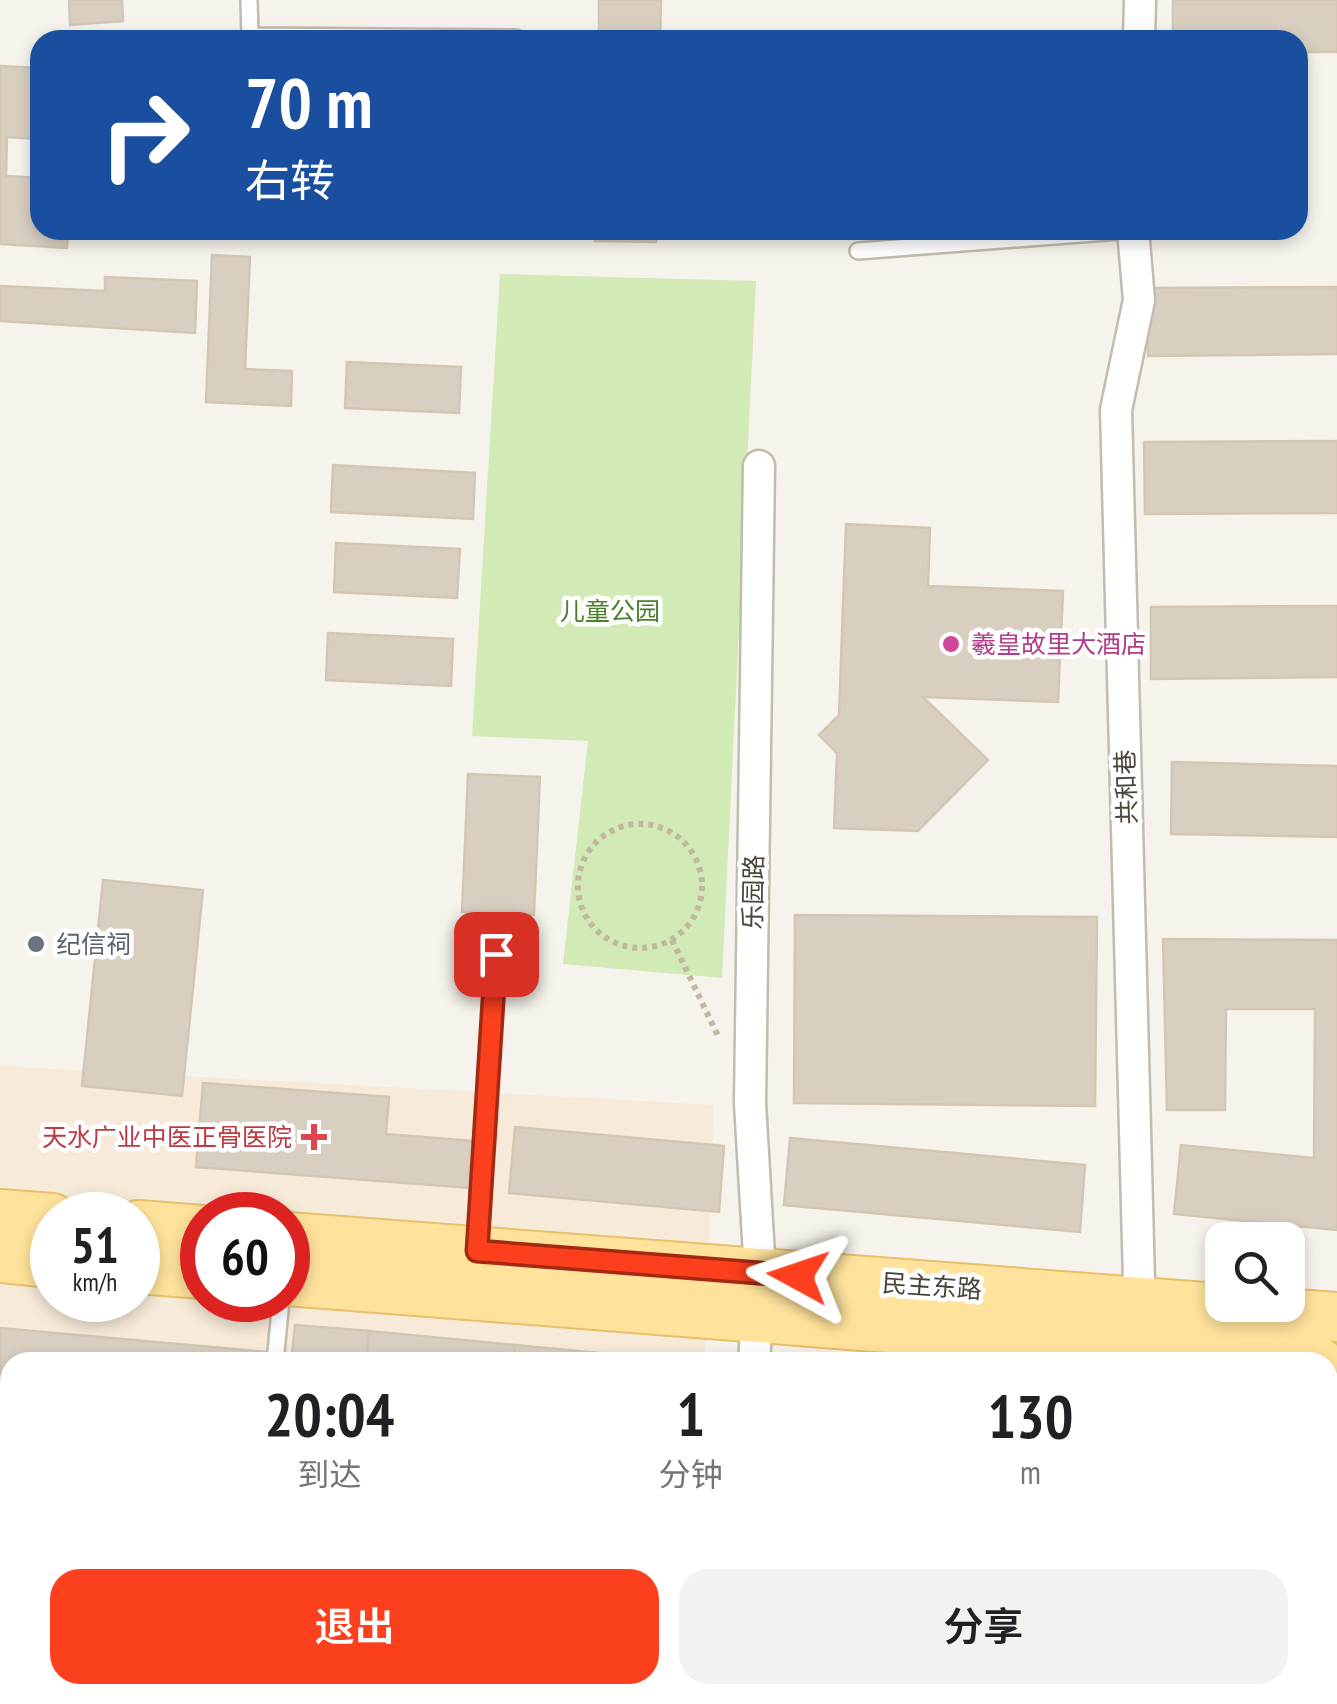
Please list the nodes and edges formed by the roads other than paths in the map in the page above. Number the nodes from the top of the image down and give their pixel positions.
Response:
1 (249, 0) edge
2 (1140, 0) edge
3 (250, 30) edge
4 (1139, 30) edge
5 (1002, 240) edge
6 (1134, 240) edge
7 (858, 251) dead end
8 (760, 466) dead end
9 (496, 954) dead end
10 (0, 1214) edge
11 (30, 1216) edge
12 (310, 1238) edge
13 (477, 1251) junction
14 (0, 1258) edge
15 (30, 1260) edge
16 (310, 1283) edge
17 (757, 1317) edge
18 (1337, 1318) edge
19 (278, 1322) edge
20 (1140, 1324) junction
21 (1200, 1340) edge
22 (276, 1352) edge
23 (1265, 1352) edge

1 - 3 lane
2 - 4 street
5 - 7 lane
6 - 20 street, 共和巷
8 - 17 street, 乐园路
9 - 13 lane
10 - 11 main road
12 - 13 main road, 民主东路
13 - 17 main road, 民主东路
14 - 15 main road
16 - 17 main road, 民主东路
17 - 20 main road, 民主东路
18 - 21 main road, 民主东路
19 - 22 lane
20 - 21 main road, 民主东路
21 - 23 main road, 民主东路

